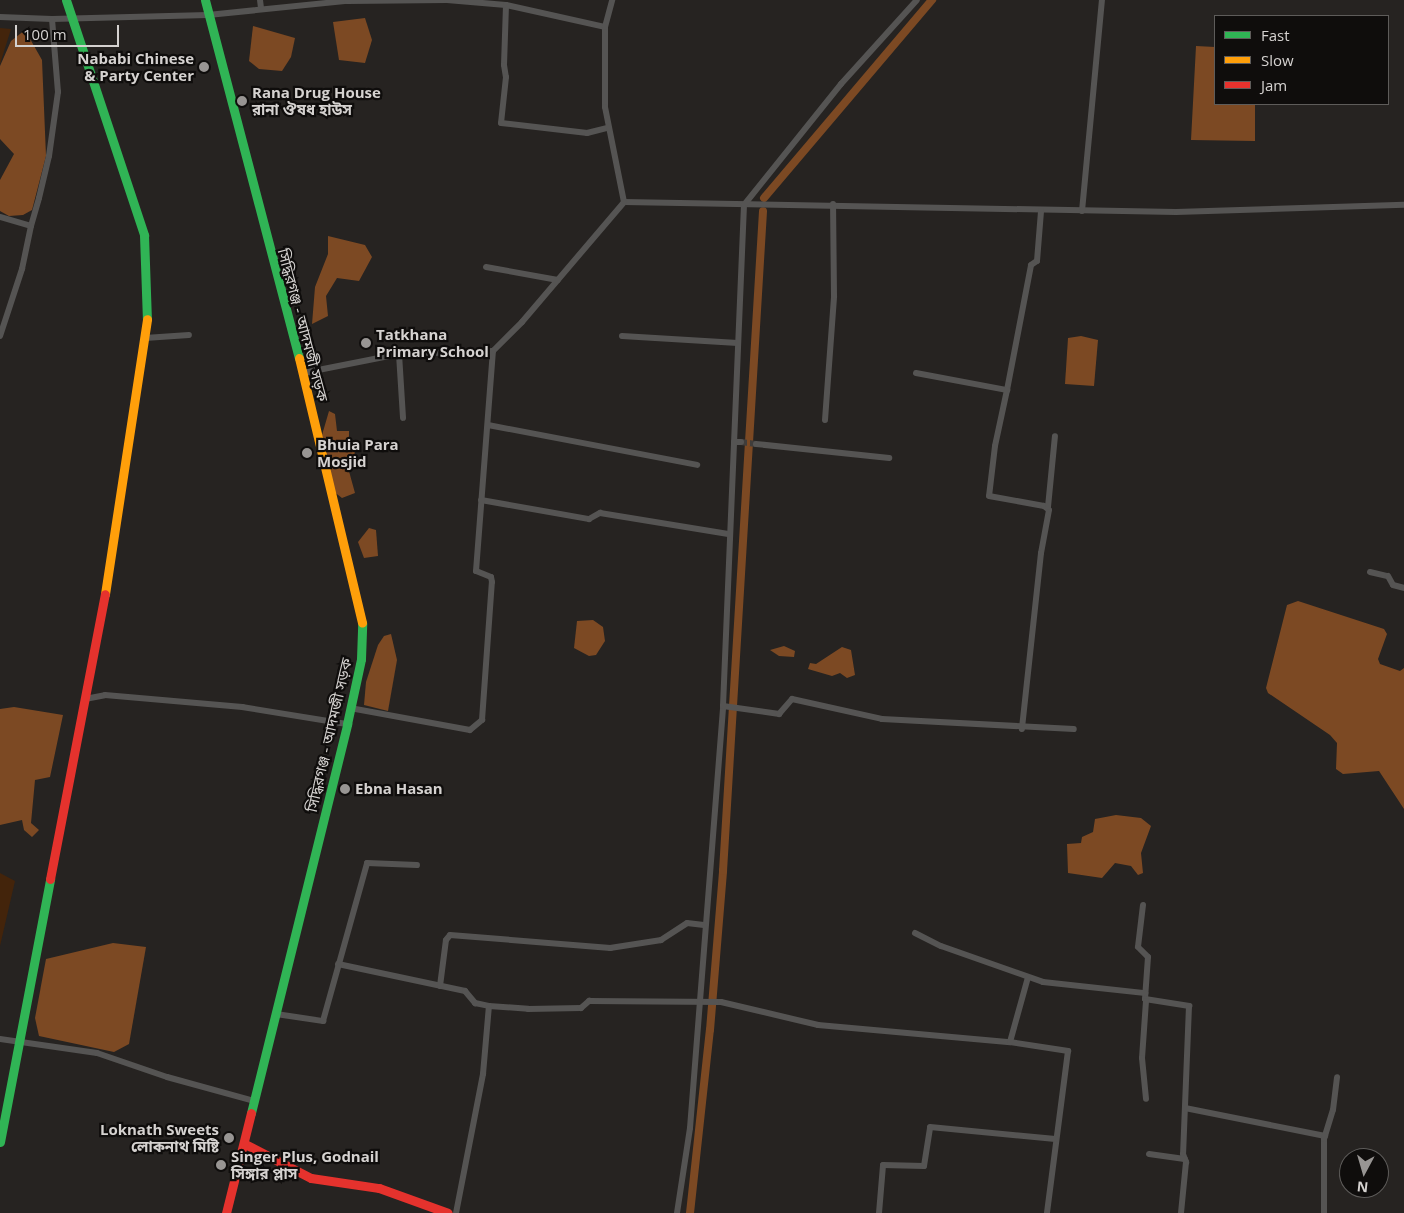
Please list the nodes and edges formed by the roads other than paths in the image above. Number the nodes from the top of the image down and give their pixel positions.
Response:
1 (66, 0) edge
2 (205, 0) edge
3 (260, 0) edge
4 (612, 0) edge
5 (917, 0) edge
6 (1102, 0) edge
7 (506, 4) junction
8 (261, 8) junction
9 (208, 15) junction
10 (0, 16) edge
11 (72, 18) junction
12 (52, 19) junction
13 (605, 26) junction
14 (607, 128) junction
15 (624, 202) junction
16 (833, 204) junction
17 (1404, 204) edge
18 (744, 206) junction
19 (1041, 211) junction
20 (1082, 211) junction
21 (0, 217) edge
22 (31, 226) junction
23 (486, 266) dead end
24 (558, 280) junction
25 (189, 334) dead end
26 (0, 336) edge
27 (622, 336) dead end
28 (145, 338) junction
29 (738, 343) junction
30 (493, 351) junction
31 (399, 354) junction
32 (303, 373) junction
33 (916, 373) dead end
34 (1008, 390) junction
35 (402, 418) dead end
36 (825, 420) dead end
37 (488, 425) junction
38 (1055, 436) dead end
39 (734, 442) junction
40 (742, 442) tunnel mouth
41 (756, 444) tunnel mouth
42 (888, 458) dead end
43 (697, 465) dead end
44 (480, 500) junction
45 (1048, 507) junction
46 (728, 534) junction
47 (1370, 572) dead end
48 (1404, 588) edge
49 (85, 698) junction
50 (726, 707) junction
51 (350, 708) junction
52 (347, 724) junction
53 (1022, 729) junction
54 (1074, 729) dead end
55 (417, 865) dead end
56 (1143, 905) dead end
57 (704, 925) junction
58 (915, 933) dead end
59 (338, 964) junction
60 (1028, 977) junction
61 (440, 986) junction
62 (1145, 993) junction
63 (704, 1001) junction
64 (1146, 1001) junction
65 (489, 1006) junction
66 (276, 1014) junction
67 (0, 1039) edge
68 (21, 1041) junction
69 (1010, 1042) junction
70 (1337, 1077) dead end
71 (1146, 1099) dead end
72 (254, 1101) junction
73 (1185, 1108) junction
74 (1325, 1136) junction
75 (1055, 1140) junction
76 (0, 1142) edge
77 (245, 1144) junction
78 (1149, 1154) dead end
79 (1185, 1159) junction
80 (226, 1213) edge
81 (448, 1213) edge
82 (456, 1213) edge
83 (678, 1213) edge
84 (879, 1213) edge
85 (1047, 1213) edge
86 (1183, 1213) edge
87 (1324, 1213) edge

1 - 11 main road
2 - 9 main road, সিদ্ধিরগঞ্জ - আদমজী সড়ক
3 - 8 street
4 - 13 street
5 - 18 street
6 - 20 street
7 - 8 street
7 - 13 street
7 - 14 street
8 - 9 street
9 - 11 street
9 - 32 main road, সিদ্ধিরগঞ্জ - আদমজী সড়ক
10 - 12 street
11 - 12 street
11 - 28 main road
12 - 22 street
13 - 14 street
14 - 15 street
15 - 18 street
15 - 24 street
16 - 18 street
16 - 19 street
16 - 36 street
17 - 20 street
18 - 29 street
19 - 20 street
19 - 34 street
21 - 22 street
22 - 26 street
23 - 24 street
24 - 30 street
25 - 28 street
27 - 29 street
28 - 49 main road
29 - 39 street
30 - 31 street
30 - 37 street
31 - 32 street
31 - 35 street
32 - 51 main road, সিদ্ধিরগঞ্জ - আদমজী সড়ক
33 - 34 street
34 - 45 street
37 - 43 street
37 - 44 street
38 - 45 street
39 - 40 street
39 - 46 street
41 - 42 street
44 - 46 street
44 - 51 street
45 - 53 street
46 - 50 street
47 - 48 street
49 - 52 street
49 - 68 main road
50 - 53 street
50 - 57 street
51 - 52 main road, সিদ্ধিরগঞ্জ - আদমজী সড়ক
52 - 66 main road, সিদ্ধিরগঞ্জ - আদমজী সড়ক
53 - 54 street
55 - 59 street
56 - 62 street
57 - 61 street
57 - 63 street
58 - 60 street
59 - 61 street
59 - 66 street
60 - 62 street
60 - 69 street
61 - 65 street
62 - 64 street
63 - 65 street
63 - 69 street
63 - 83 street
64 - 71 street
64 - 73 street
65 - 82 street
66 - 72 main road, সিদ্ধিরগঞ্জ - আদমজী সড়ক
67 - 68 street
68 - 72 street
68 - 76 main road
69 - 75 street
70 - 74 street
72 - 77 main road, সিদ্ধিরগঞ্জ - আদমজী সড়ক
73 - 74 street
73 - 79 street
74 - 87 street
75 - 84 street
75 - 85 street
77 - 80 main road, সিদ্ধিরগঞ্জ - আদমজী সড়ক
77 - 81 main road
78 - 79 street
79 - 86 street

